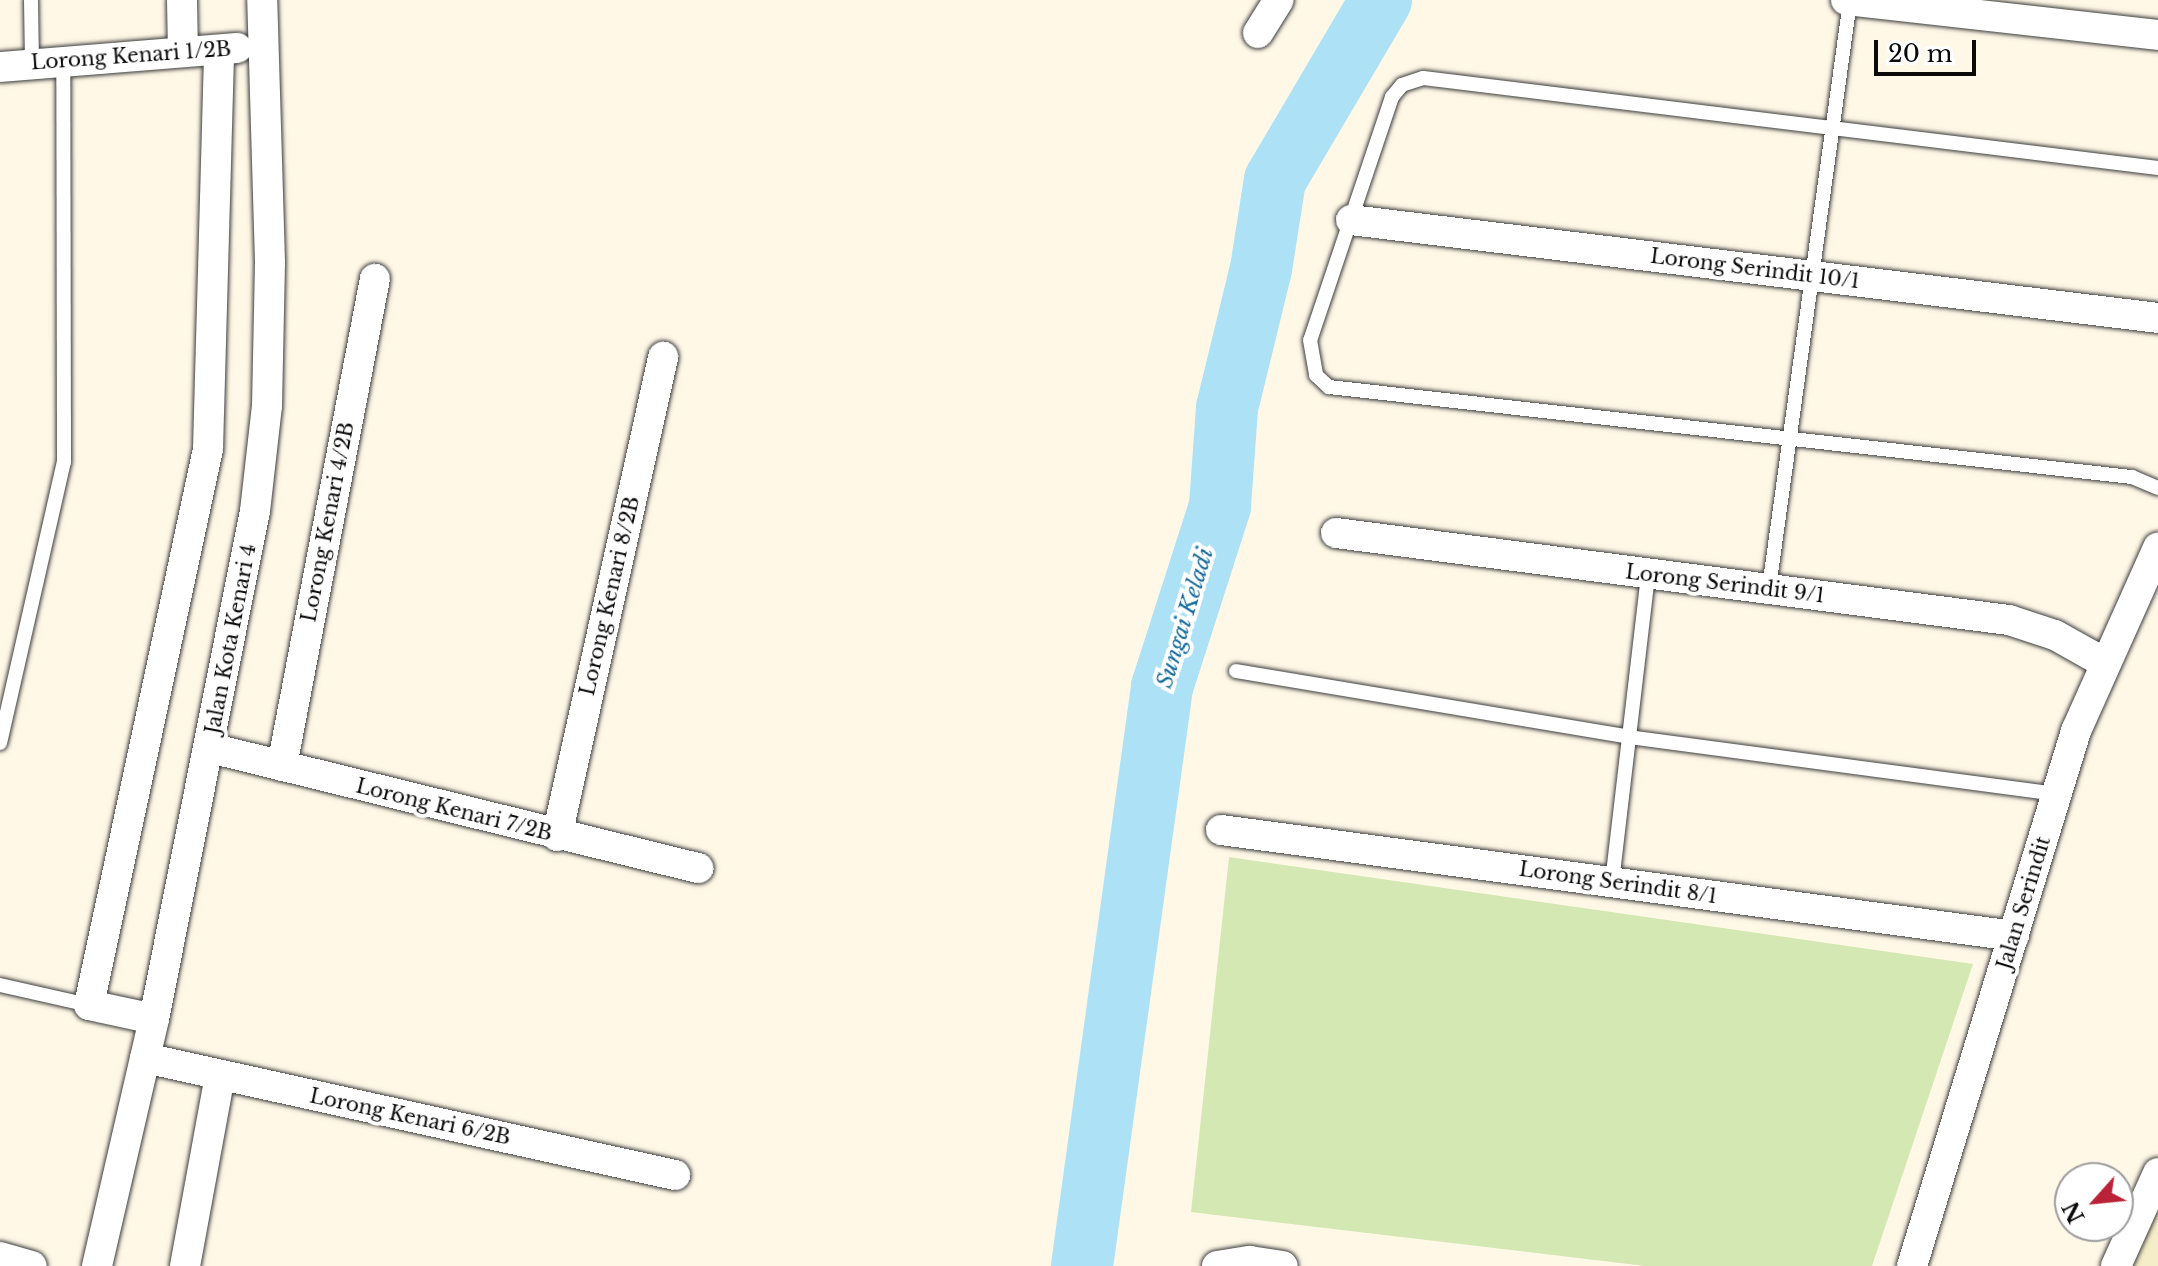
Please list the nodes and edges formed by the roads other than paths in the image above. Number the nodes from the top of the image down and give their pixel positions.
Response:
1 (31, 0) edge
2 (182, 0) edge
3 (262, 0) edge
4 (1279, 0) edge
5 (1848, 0) edge
6 (1258, 33) dead end
7 (2158, 35) edge
8 (262, 46) junction
9 (219, 50) junction
10 (183, 52) junction
11 (63, 62) junction
12 (32, 64) junction
13 (0, 67) edge
14 (1836, 128) junction
15 (2158, 168) edge
16 (1351, 220) junction
17 (1811, 276) junction
18 (375, 279) dead end
19 (2158, 318) edge
20 (663, 357) dead end
21 (1794, 436) junction
22 (2158, 488) edge
23 (1336, 533) dead end
24 (2158, 548) edge
25 (1648, 576) junction
26 (1769, 588) junction
27 (2105, 663) junction
28 (1236, 671) dead end
29 (1629, 737) junction
30 (0, 743) edge
31 (210, 748) junction
32 (282, 766) junction
33 (2057, 794) junction
34 (1221, 830) dead end
35 (557, 836) junction
36 (698, 868) dead end
37 (1612, 882) junction
38 (2014, 936) junction
39 (0, 985) edge
40 (89, 1005) junction
41 (154, 1019) junction
42 (145, 1058) junction
43 (220, 1076) junction
44 (2158, 1173) edge
45 (675, 1175) dead end
46 (0, 1257) edge
47 (32, 1266) edge
48 (97, 1266) edge
49 (185, 1266) edge
50 (1217, 1266) edge
51 (1283, 1266) edge
52 (1912, 1266) edge
53 (2116, 1266) edge

1 - 12 lane
2 - 10 street
3 - 8 street, Jalan Kota Kenari 4
4 - 6 street
5 - 7 street
5 - 14 lane
8 - 9 street, Lorong Kenari 1/2B
8 - 31 street, Jalan Kota Kenari 4
9 - 10 street, Lorong Kenari 1/2B
9 - 40 street
10 - 11 street, Lorong Kenari 1/2B
11 - 12 street, Lorong Kenari 1/2B
11 - 30 lane
12 - 13 street, Lorong Kenari 1/2B
14 - 15 lane
14 - 16 lane
14 - 17 lane
16 - 17 street, Lorong Serindit 10/1
16 - 21 lane
17 - 19 street, Lorong Serindit 10/1
17 - 21 lane
18 - 32 street, Lorong Kenari 4/2B
20 - 35 street, Lorong Kenari 8/2B
21 - 22 lane
21 - 26 lane
23 - 25 street, Lorong Serindit 9/1
24 - 27 street, Jalan Serindit
25 - 26 street, Lorong Serindit 9/1
25 - 29 lane
26 - 27 street, Lorong Serindit 9/1
27 - 33 street, Jalan Serindit
28 - 29 lane
29 - 33 lane
29 - 37 lane
31 - 32 street, Lorong Kenari 7/2B
31 - 41 street, Jalan Kota Kenari 4
32 - 35 street, Lorong Kenari 7/2B
33 - 38 street, Jalan Serindit
34 - 37 street, Lorong Serindit 8/1
35 - 36 street, Lorong Kenari 7/2B
37 - 38 street, Lorong Serindit 8/1
38 - 52 street, Jalan Serindit
39 - 40 lane
40 - 41 street
41 - 42 street, Jalan Kota Kenari 4
42 - 43 street, Lorong Kenari 6/2B
42 - 48 street, Jalan Kota Kenari 4
43 - 45 street, Lorong Kenari 6/2B
43 - 49 street
44 - 53 street
46 - 47 street
50 - 51 street

